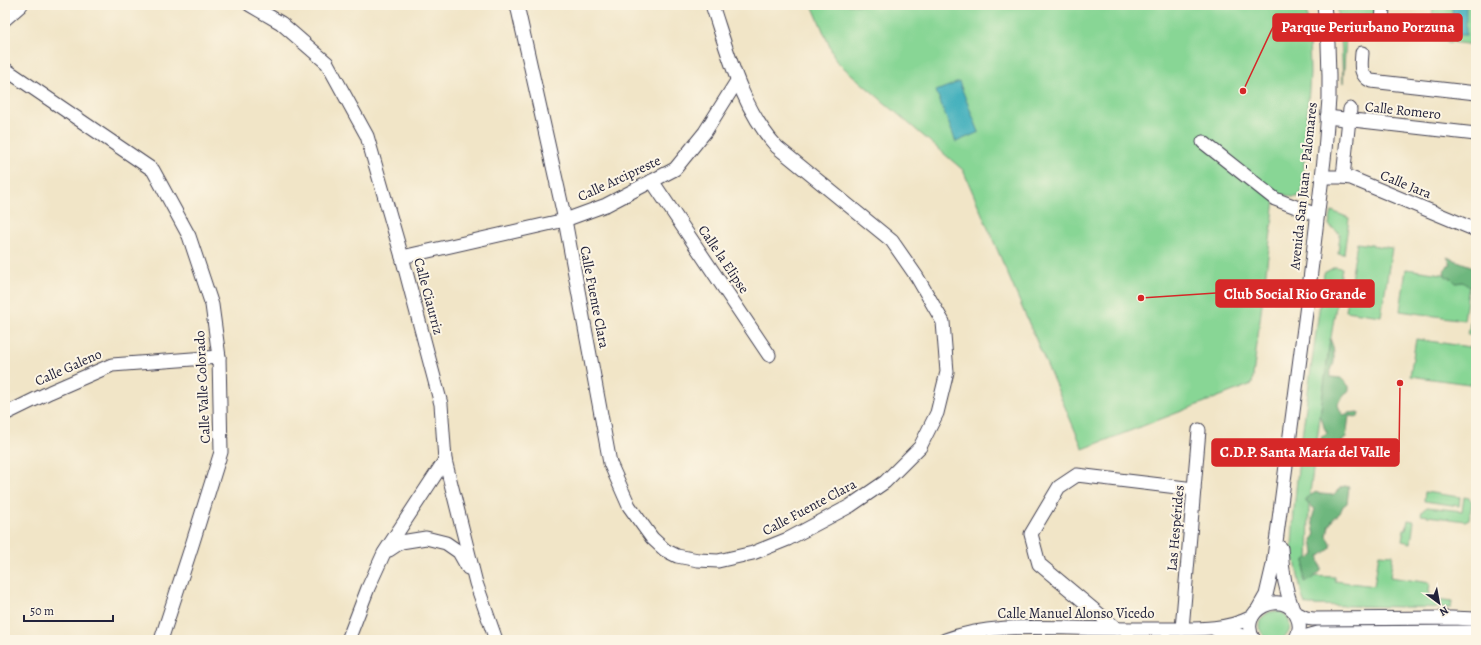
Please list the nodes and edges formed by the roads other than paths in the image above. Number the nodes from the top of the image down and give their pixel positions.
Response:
1 (20, 5) edge
2 (250, 5) edge
3 (517, 5) edge
4 (712, 5) edge
5 (1324, 5) edge
6 (1383, 5) edge
7 (5, 19) edge
8 (1382, 28) dead end
9 (1362, 53) dead end
10 (5, 69) edge
11 (737, 81) junction
12 (1476, 93) edge
13 (1349, 114) junction
14 (1327, 117) junction
15 (1476, 134) edge
16 (1203, 142) dead end
17 (1322, 177) junction
18 (1343, 177) junction
19 (652, 182) junction
20 (1316, 215) junction
21 (565, 220) junction
22 (1476, 230) edge
23 (402, 257) junction
24 (769, 355) dead end
25 (219, 357) junction
26 (5, 414) edge
27 (1200, 430) dead end
28 (445, 460) junction
29 (1194, 489) junction
30 (1280, 512) junction
31 (384, 553) junction
32 (476, 583) junction
33 (1294, 612) junction
34 (1255, 613) junction
35 (1476, 619) edge
36 (1117, 629) junction
37 (1182, 629) junction
38 (1208, 629) junction
39 (1476, 632) edge
40 (991, 634) edge
41 (1253, 639) edge
42 (1296, 639) edge
43 (160, 640) edge
44 (348, 640) edge
45 (496, 640) edge
46 (945, 640) edge

1 - 7 street
2 - 23 street, Calle Ciaurriz
3 - 21 street, Calle Fuente Clara
4 - 11 street, Calle Fuente Clara
5 - 14 street, Avenida San Juan - Palomares
6 - 8 street
9 - 12 street
10 - 25 street, Calle Valle Colorado
11 - 19 street, Calle Arcipreste
11 - 21 street, Calle Fuente Clara
13 - 14 street, Calle Romero
13 - 15 street, Calle Romero
13 - 18 street
14 - 17 street, Avenida San Juan - Palomares
16 - 20 street
17 - 18 street, Calle Jara
17 - 20 street, Avenida San Juan - Palomares
18 - 22 street, Calle Jara
19 - 21 street, Calle Arcipreste
19 - 24 street, Calle la Elipse
20 - 30 street, Avenida San Juan - Palomares
21 - 23 street, Calle Arcipreste
23 - 28 street, Calle Ciaurriz
25 - 26 street, Calle Galeno
25 - 43 street, Calle Valle Colorado
27 - 29 street, Las Hespérides
28 - 31 street
28 - 32 street, Calle Ciaurriz
29 - 36 street
29 - 37 street, Las Hespérides
30 - 33 street
30 - 34 street
31 - 32 street
31 - 44 street
32 - 45 street, Calle Ciaurriz
33 - 34 street, Calle Manuel Alonso Vicedo
33 - 35 street, Calle Manuel Alonso Vicedo
33 - 42 street
34 - 38 street, Calle Manuel Alonso Vicedo
34 - 41 street
36 - 37 street, Calle Manuel Alonso Vicedo
36 - 40 street, Calle Manuel Alonso Vicedo
37 - 38 street, Calle Manuel Alonso Vicedo
38 - 41 street, Calle Manuel Alonso Vicedo
39 - 42 street
40 - 46 street, Calle Manuel Alonso Vicedo

